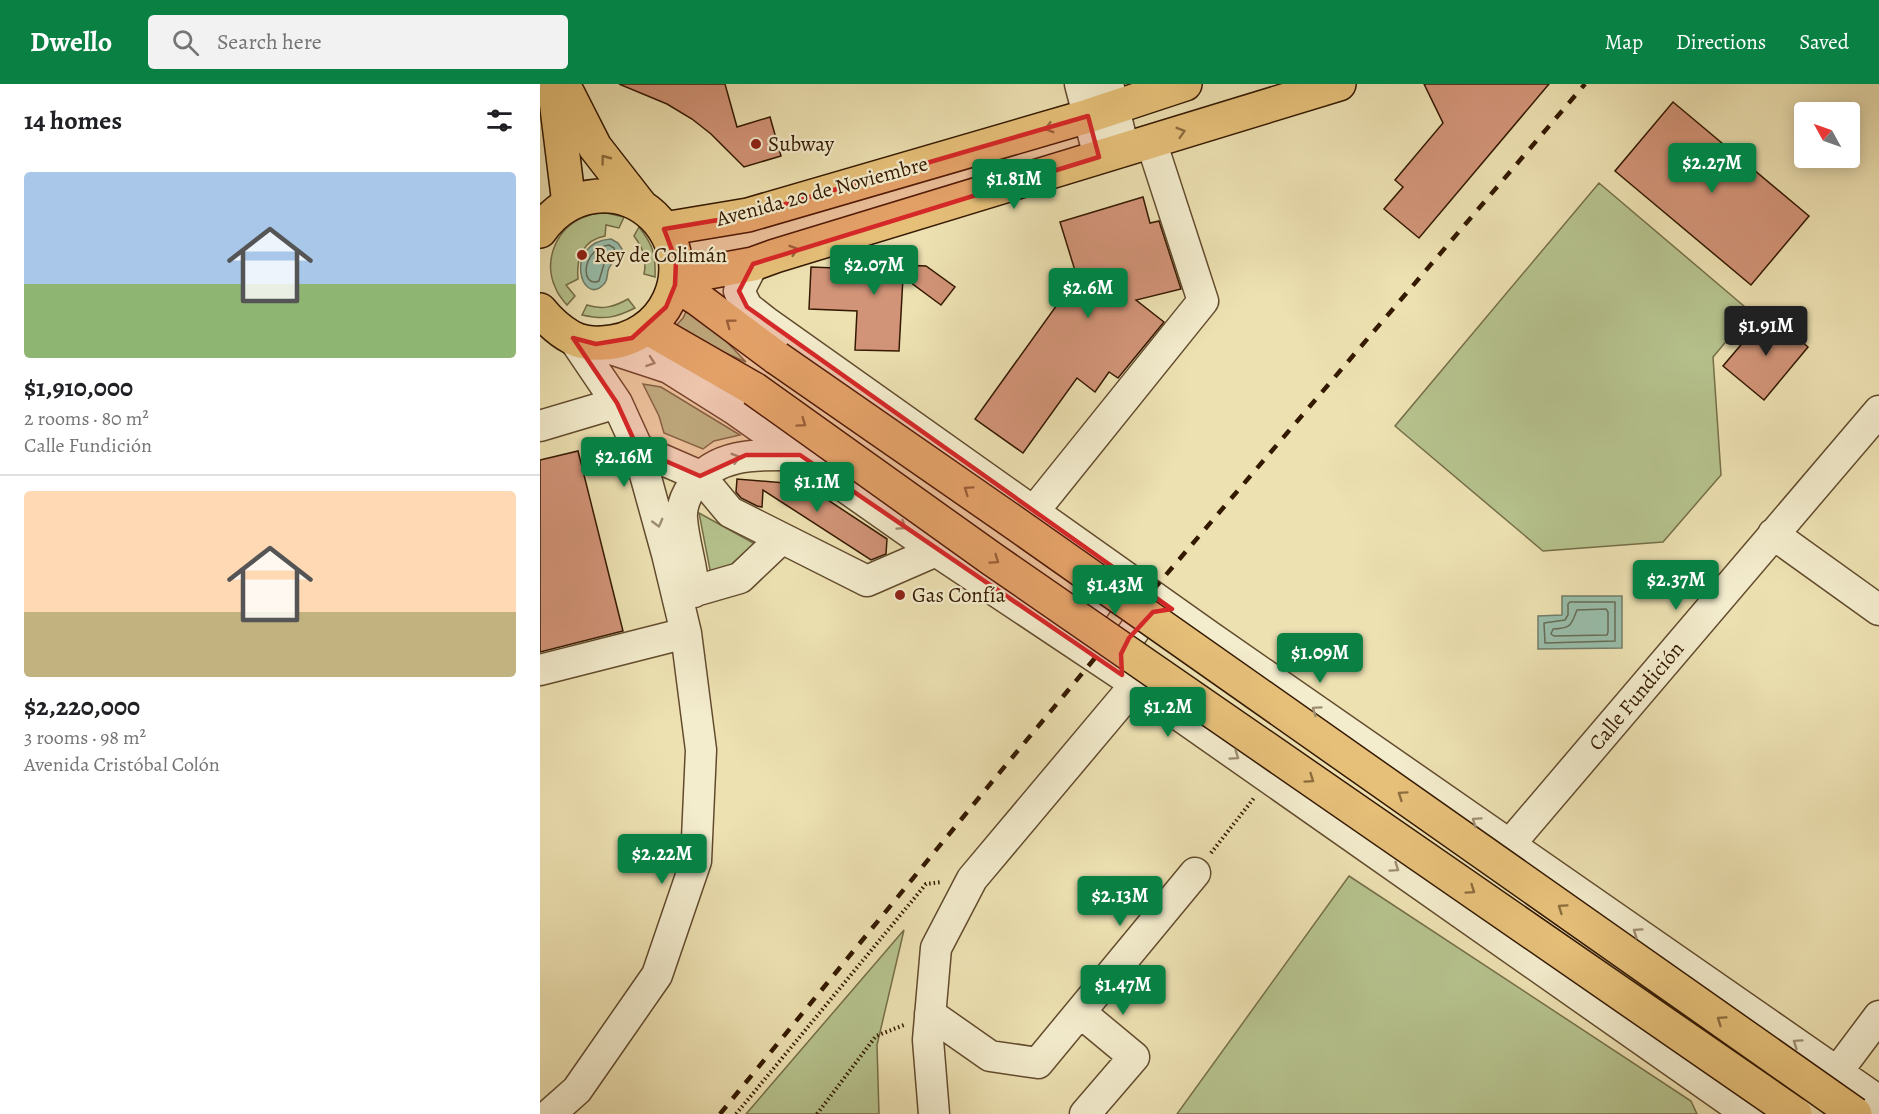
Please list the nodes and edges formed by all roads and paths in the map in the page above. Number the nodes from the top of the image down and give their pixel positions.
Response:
1 (554, 84) edge
2 (563, 84) edge
3 (1080, 84) edge
4 (1185, 84) edge
5 (1339, 84) edge
6 (1103, 103) edge
7 (540, 125) edge
8 (1124, 149) junction
9 (558, 202) edge
10 (641, 206) junction
11 (664, 229) junction
12 (540, 231) edge
13 (753, 264) junction
14 (675, 281) junction
15 (540, 310) edge
16 (648, 328) junction
17 (584, 341) junction
18 (540, 342) edge
19 (617, 403) junction
20 (1879, 411) edge
21 (540, 426) edge
22 (638, 449) junction
23 (800, 455) junction
24 (700, 476) junction
25 (1034, 511) junction
26 (1773, 534) junction
27 (781, 539) junction
28 (936, 550) junction
29 (1099, 557) junction
30 (695, 591) junction
31 (1172, 609) junction
32 (1879, 610) edge
33 (1044, 624) junction
34 (686, 633) junction
35 (540, 670) edge
36 (1128, 680) junction
37 (1269, 779) junction
38 (1510, 844) junction
39 (1196, 873) joint
40 (972, 879) junction
41 (1081, 1013) junction
42 (930, 1014) junction
43 (1879, 1016) edge
44 (1837, 1072) junction
45 (1704, 1084) junction
46 (1879, 1101) edge
47 (550, 1114) edge
48 (736, 1114) edge
49 (817, 1114) edge
50 (934, 1114) edge
51 (1085, 1114) edge
52 (1719, 1114) edge
53 (1748, 1114) edge
54 (1795, 1114) edge
55 (1855, 1114) edge

1 - 7 main road
1 - 9 main road
10 -> 2 main road
3 - 6 street
4 - 6 main road, Avenida 20 de Noviembre
8 -> 5 main road
6 - 8 street
6 -> 11 main road, Avenida 20 de Noviembre
13 -> 8 main road
8 - 25 street
9 - 10 main road
9 - 12 main road
10 - 11 main road
11 - 14 main road
13 - 14 main road
13 - 25 street
14 - 16 main road
55 -> 14 main road, bridge
15 - 17 main road
16 - 17 main road
16 -> 54 main road, bridge
17 - 18 main road
17 - 19 street
17 -> 23 street
19 - 21 street
19 - 22 street
20 - 26 street, Calle Fundición
22 - 24 street
22 -> 34 street
24 -> 23 street
23 -> 28 street
24 - 27 street
24 - 30 street
25 - 29 street
26 - 32 street
26 - 38 street, Calle Fundición
27 - 28 street
27 - 30 street
28 - 33 street
29 - 31 street
29 - 33 street
30 - 34 street
31 - 36 street
38 -> 31 street
33 - 36 street
34 - 35 street
34 - 47 street
36 -> 37 street
36 - 40 street
37 - 39 path
37 -> 45 street
44 -> 38 street
39 - 41 street
40 - 42 street
40 - 48 path
41 - 42 street
41 - 51 street
42 - 49 path
42 - 50 street
43 - 44 street
44 - 46 street
45 - 52 street
45 - 53 street

